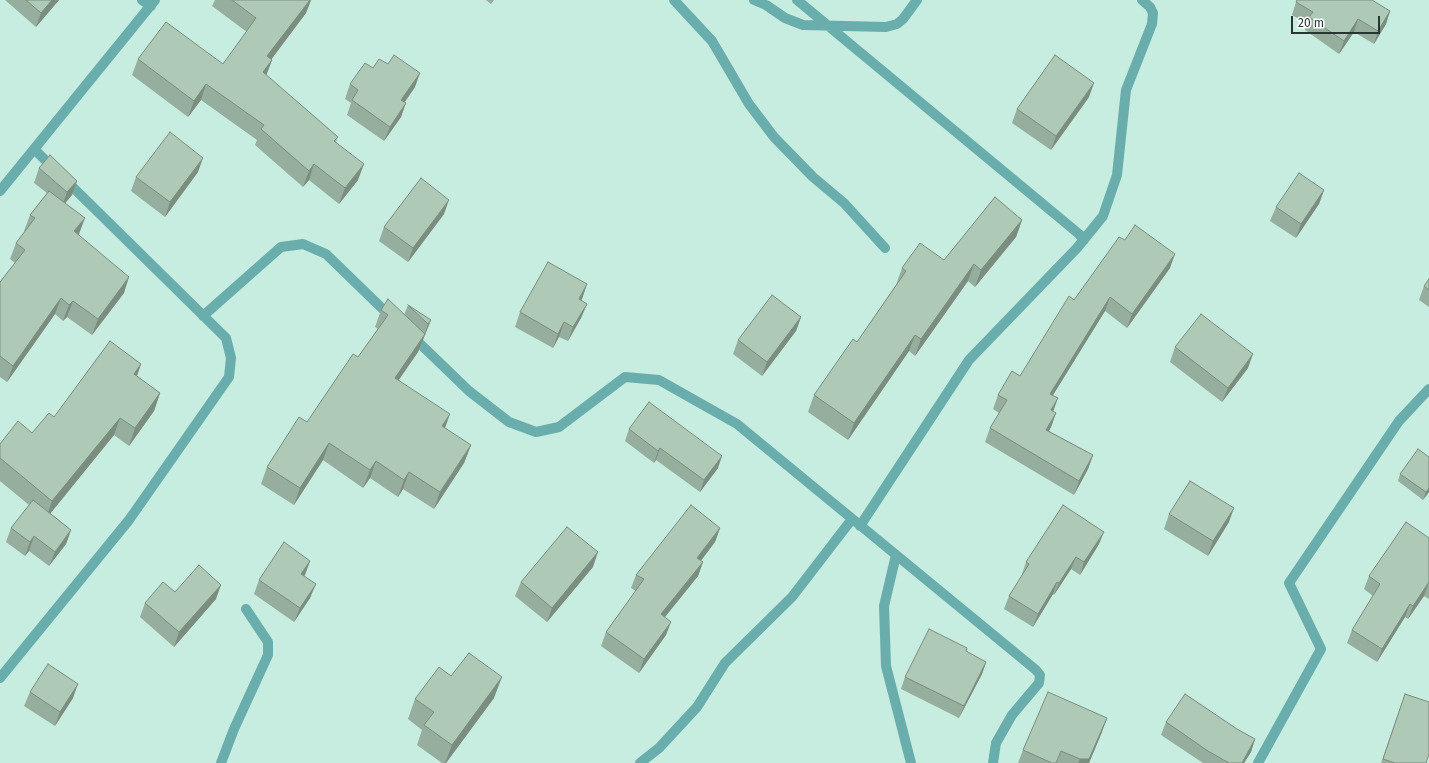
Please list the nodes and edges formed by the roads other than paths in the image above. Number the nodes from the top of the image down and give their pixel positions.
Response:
1 (142, 0) edge
2 (674, 0) edge
3 (754, 0) edge
4 (797, 0) edge
5 (917, 0) edge
6 (1142, 0) edge
7 (153, 3) edge
8 (828, 26) junction
9 (34, 149) junction
10 (0, 190) edge
11 (1084, 240) junction
12 (885, 248) dead end
13 (203, 316) junction
14 (1429, 389) edge
15 (852, 519) junction
16 (860, 526) junction
17 (896, 555) junction
18 (246, 609) dead end
19 (0, 678) edge
20 (222, 763) edge
21 (640, 763) edge
22 (911, 763) edge
23 (993, 763) edge
24 (1258, 763) edge

1 - 7 street
2 - 12 street
3 - 8 street
4 - 8 street
5 - 8 street
6 - 11 street
7 - 9 street
8 - 11 street
9 - 10 street
9 - 13 street
11 - 16 street
13 - 15 street
13 - 19 street
14 - 24 street
15 - 16 street
15 - 21 street
16 - 17 street
17 - 22 street
17 - 23 street
18 - 20 street

